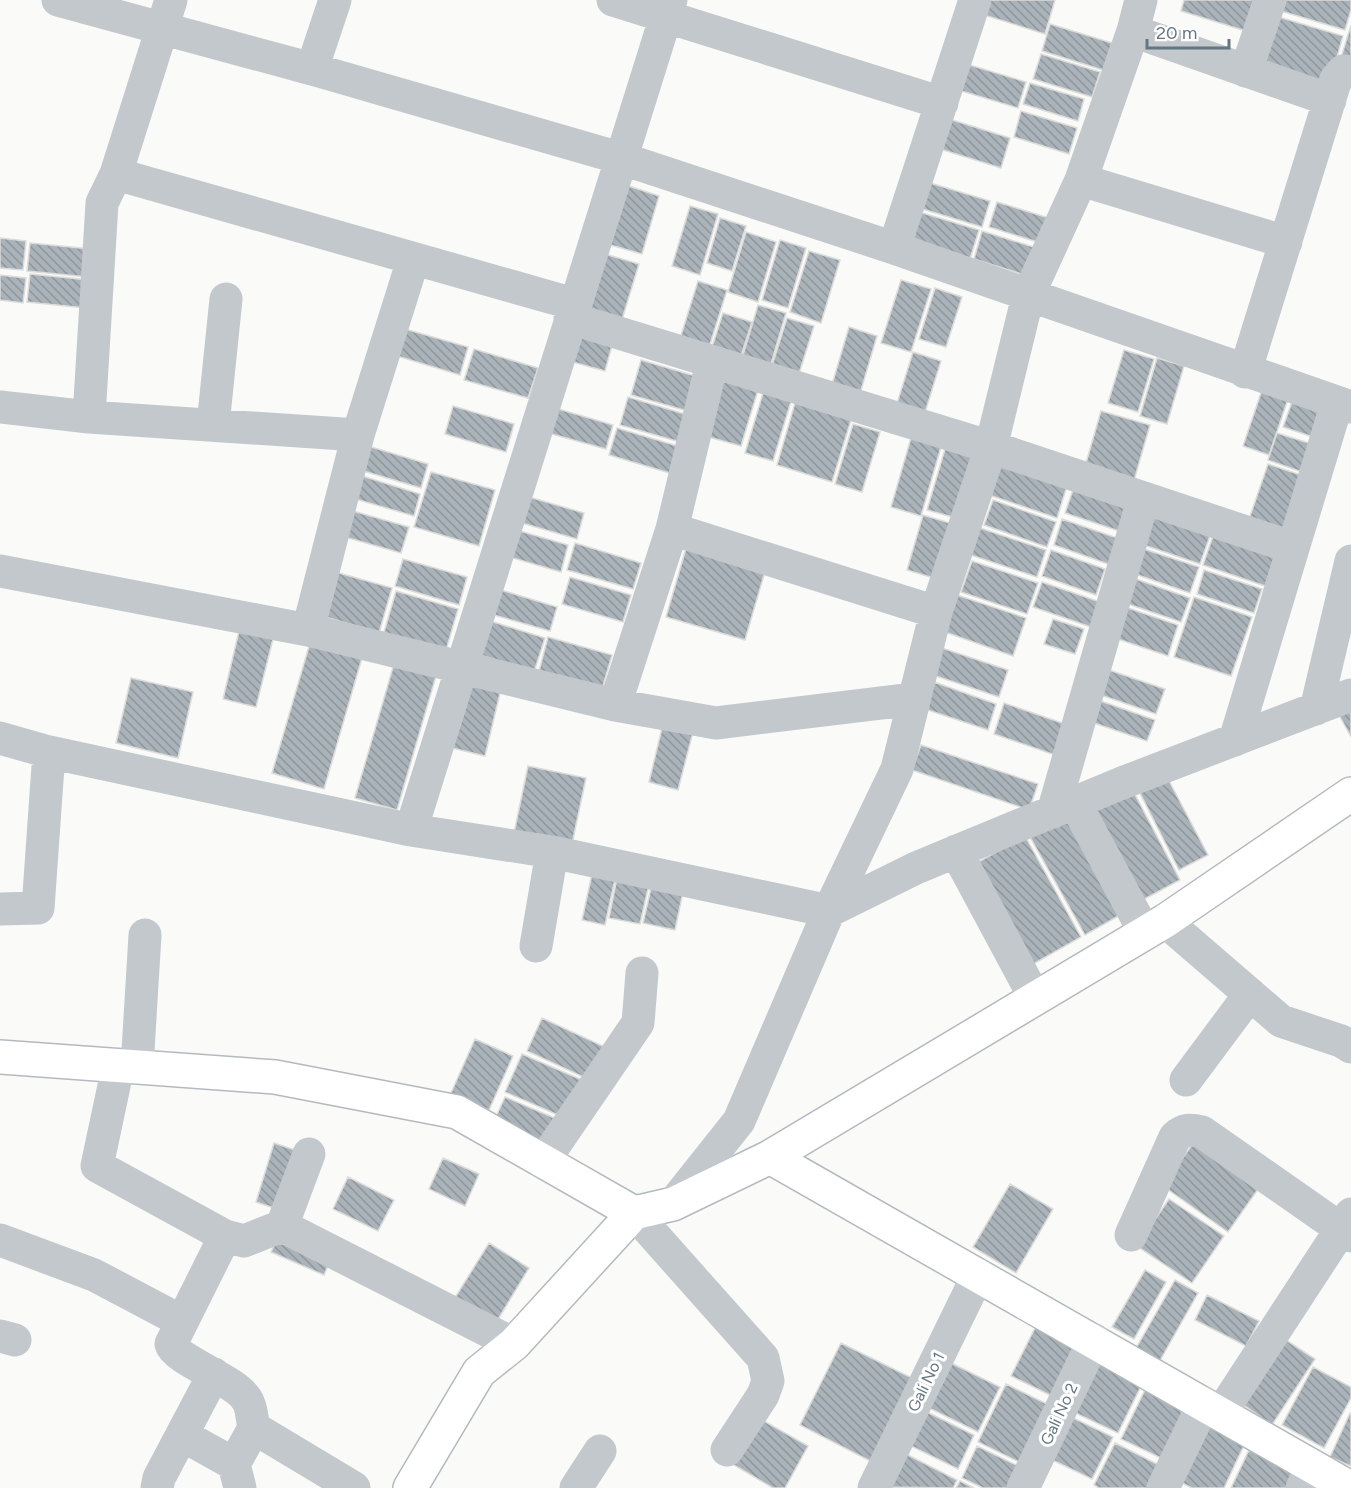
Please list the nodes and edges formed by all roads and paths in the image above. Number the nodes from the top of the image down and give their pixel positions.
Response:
1 (58, 0) edge
2 (335, 0) edge
3 (613, 0) edge
4 (975, 0) edge
5 (1141, 0) edge
6 (1270, 0) edge
7 (668, 8) edge
8 (167, 14) edge
9 (1133, 31) junction
10 (312, 69) junction
11 (1246, 71) junction
12 (1351, 72) edge
13 (1330, 100) junction
14 (942, 103) junction
15 (620, 158) junction
16 (116, 174) junction
17 (1081, 180) junction
18 (1286, 242) junction
19 (894, 248) junction
20 (413, 260) junction
21 (1028, 296) junction
22 (226, 299) dead end
23 (572, 311) junction
24 (712, 363) junction
25 (1245, 372) junction
26 (1344, 405) edge
27 (0, 407) edge
28 (89, 417) junction
29 (213, 425) junction
30 (357, 435) junction
31 (991, 447) junction
32 (1143, 500) junction
33 (672, 529) junction
34 (1291, 547) junction
35 (1351, 561) edge
36 (0, 571) edge
37 (936, 612) junction
38 (308, 630) junction
39 (462, 668) junction
40 (1351, 695) edge
41 (914, 699) junction
42 (615, 705) junction
43 (1316, 709) junction
44 (0, 738) edge
45 (1234, 740) junction
46 (49, 752) junction
47 (1351, 794) edge
48 (1064, 807) junction
49 (411, 830) junction
50 (956, 851) junction
51 (552, 852) junction
52 (0, 909) edge
53 (829, 911) junction
54 (1155, 927) junction
55 (145, 936) dead end
56 (536, 946) dead end
57 (642, 973) dead end
58 (1250, 994) junction
59 (1035, 998) junction
60 (1351, 1047) edge
61 (0, 1057) edge
62 (127, 1067) junction
63 (1186, 1080) dead end
64 (309, 1154) dead end
65 (770, 1157) junction
66 (543, 1162) junction
67 (673, 1204) junction
68 (634, 1213) junction
69 (282, 1226) junction
70 (1348, 1227) edge
71 (1131, 1235) dead end
72 (225, 1236) junction
73 (0, 1240) edge
74 (978, 1275) junction
75 (181, 1321) junction
76 (1094, 1340) junction
77 (514, 1344) junction
78 (214, 1374) junction
79 (1213, 1408) junction
80 (254, 1428) junction
81 (182, 1435) junction
82 (727, 1450) dead end
83 (600, 1451) dead end
84 (237, 1476) edge
85 (1307, 1477) edge
86 (157, 1488) edge
87 (354, 1488) edge
88 (410, 1488) edge
89 (576, 1488) edge
90 (874, 1488) edge
91 (1023, 1488) edge
92 (1163, 1488) edge
93 (1350, 1488) edge

1 - 8 street
2 - 10 street
3 - 7 street
4 - 14 street
5 - 9 street
6 - 11 street
7 - 14 street
7 - 15 street
8 - 10 street
8 - 16 street
9 - 11 street
9 - 17 street
10 - 15 street
11 - 13 street
12 - 13 street
13 - 18 street
14 - 19 street
15 - 19 street
15 - 23 street
16 - 20 street
16 - 28 street
17 - 18 street
17 - 21 street
18 - 25 street
19 - 21 street
20 - 23 street
20 - 30 street
21 - 25 street
21 - 31 street
22 - 29 street
23 - 24 street
23 - 39 street
24 - 31 street
24 - 33 street
25 - 26 street
26 - 34 street
27 - 28 street
28 - 29 street
29 - 30 street
30 - 38 street
31 - 32 street
31 - 37 street
32 - 34 street
32 - 48 street
33 - 37 street
33 - 42 street
34 - 45 street
35 - 43 street
36 - 38 street
37 - 41 street
38 - 39 street
39 - 42 street
39 - 49 street
40 - 43 street
41 - 42 street
41 - 53 street
43 - 45 street
44 - 46 street
45 - 48 street
46 - 49 street
46 - 52 street
47 - 54 street
48 - 50 street
48 - 54 street
49 - 51 street
50 - 53 street
50 - 59 street
51 - 53 street
51 - 56 street
53 - 67 street
54 - 58 street
54 - 59 street
55 - 62 street
57 - 66 street
58 - 60 street
58 - 63 street
59 - 65 street
61 - 62 street
62 - 66 street
62 - 72 street
64 - 69 street
65 - 67 street
65 - 74 street
66 - 68 street
67 - 68 street
68 - 77 street
68 - 82 street
69 - 72 street
69 - 77 street
70 - 71 street
70 - 79 street
72 - 75 street
73 - 75 street
74 - 76 street
74 - 90 street, Gali No 1
75 - 78 street
76 - 79 street
76 - 91 street, Gali No 2
77 - 88 street
78 - 80 street
78 - 81 street
79 - 85 street
79 - 92 street
80 - 84 street
80 - 87 street
81 - 84 street
81 - 86 street
83 - 89 street
85 - 93 street

